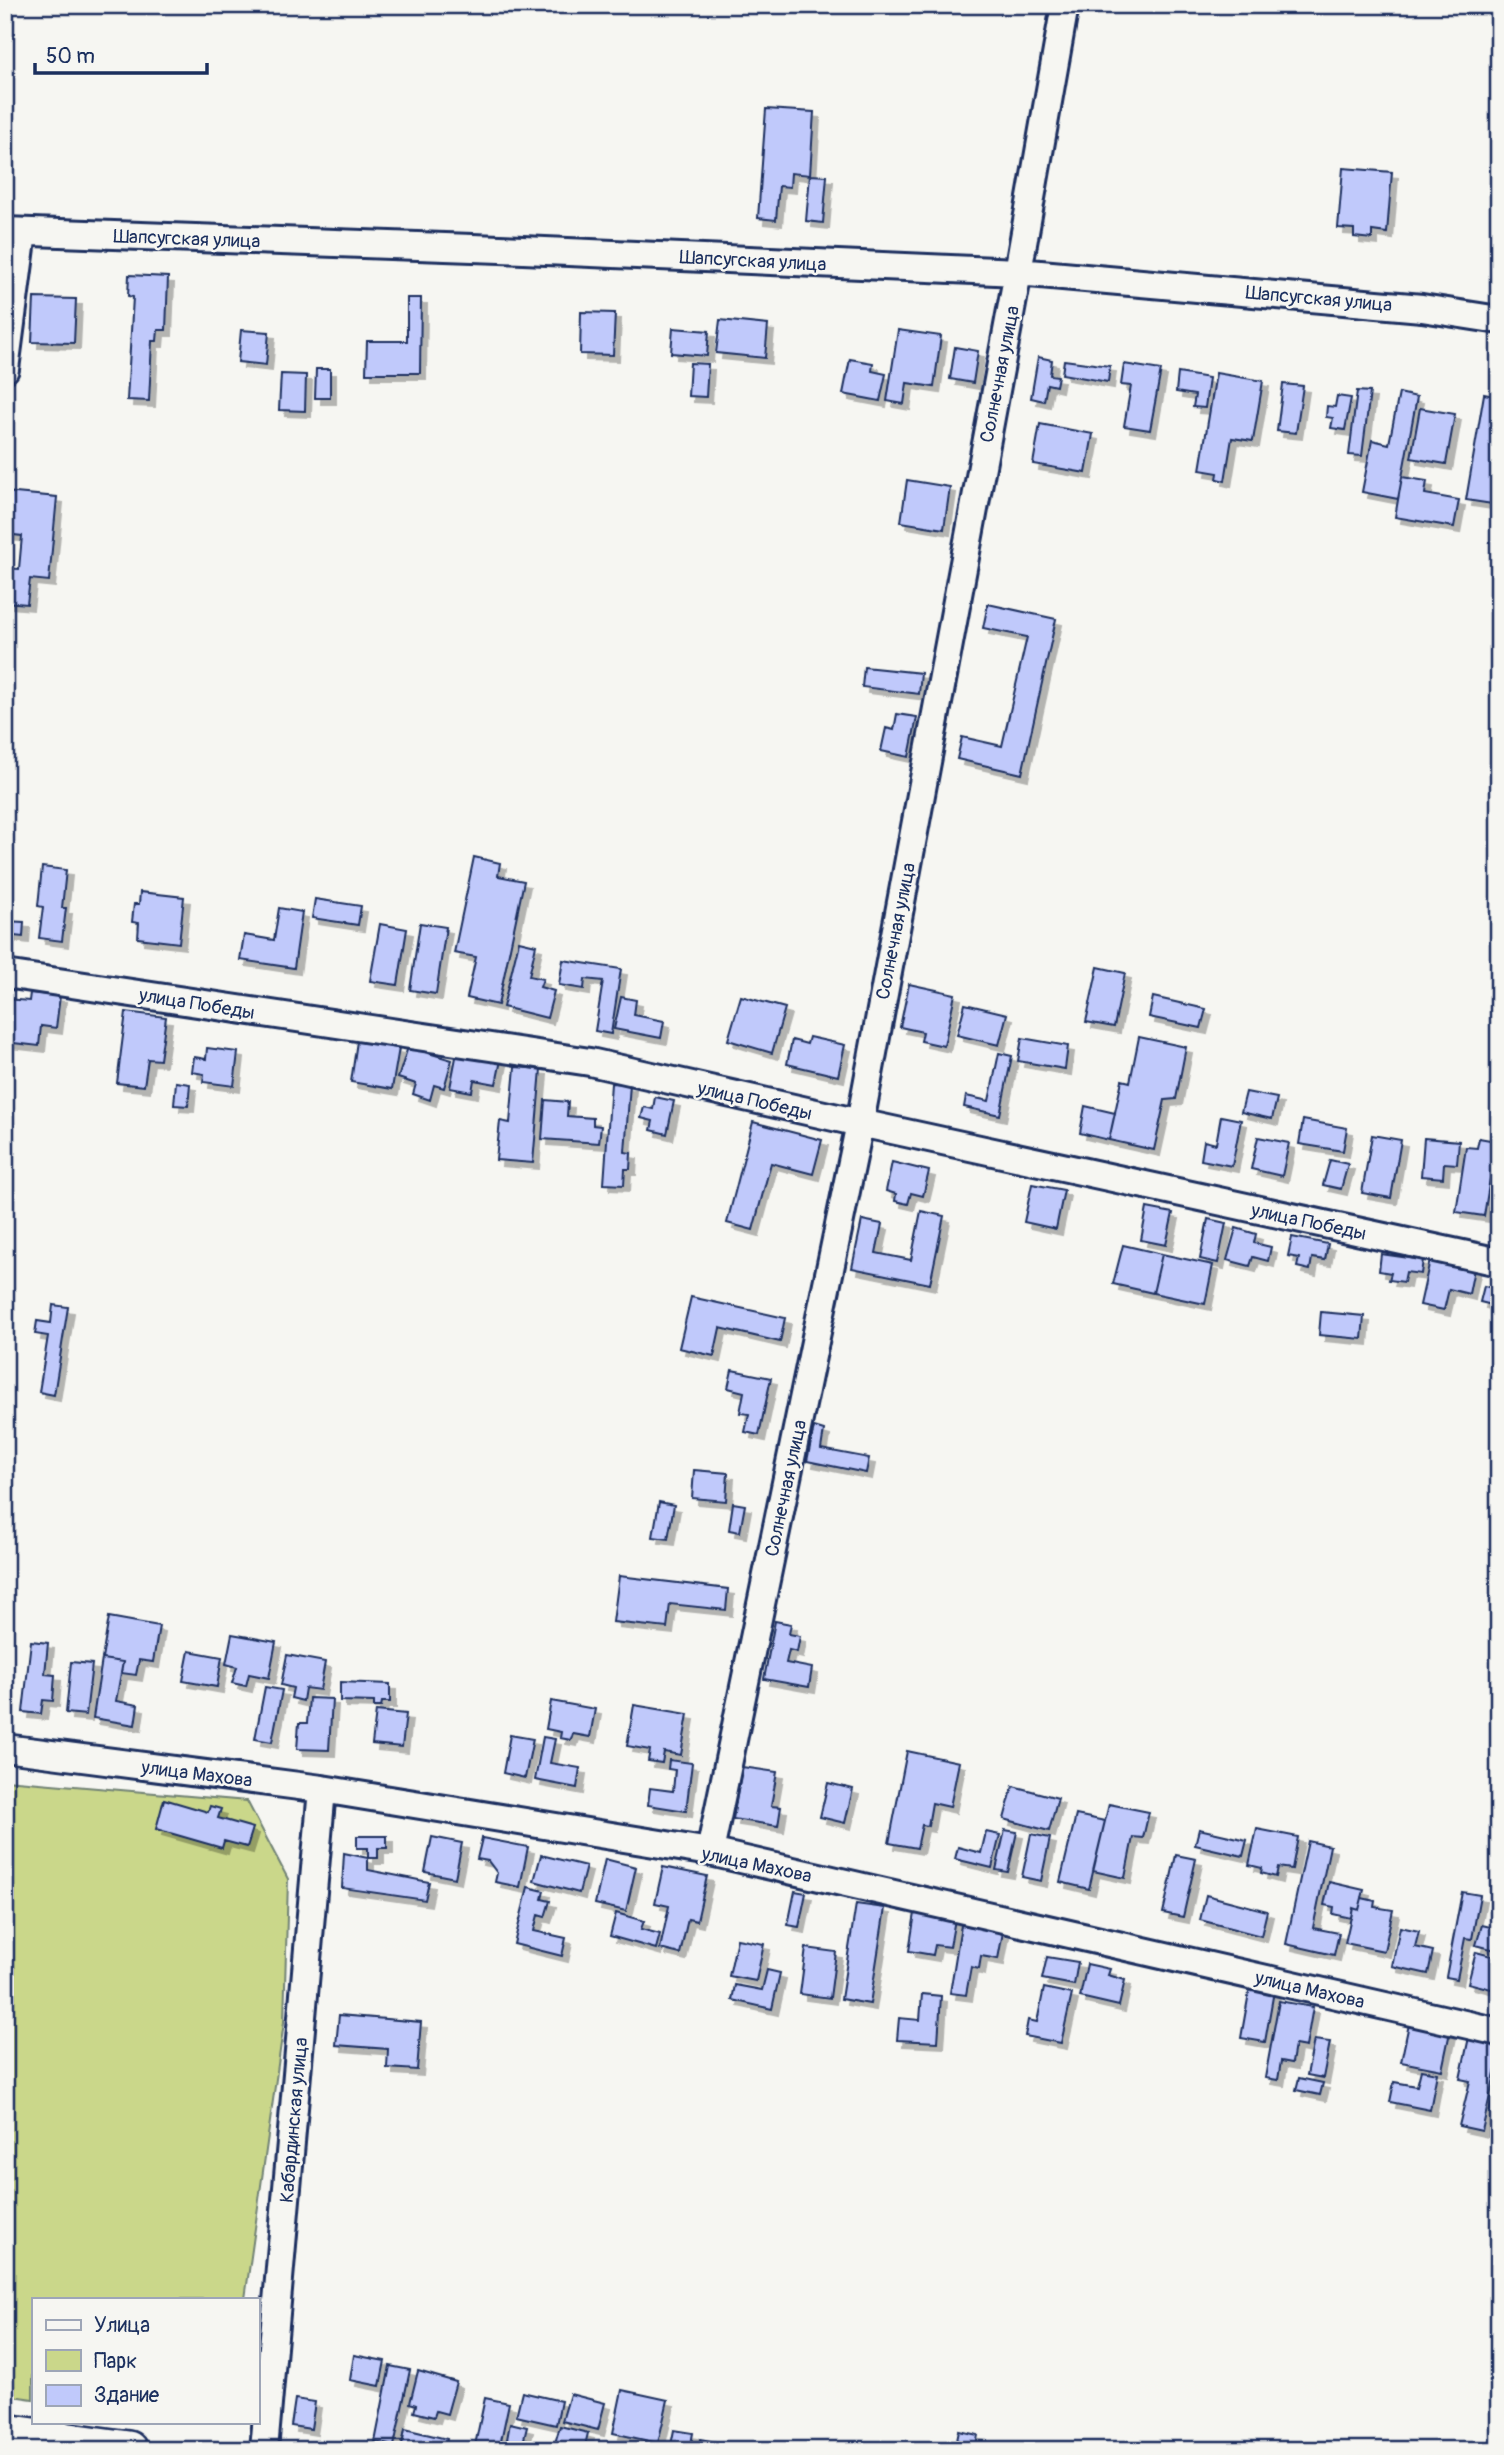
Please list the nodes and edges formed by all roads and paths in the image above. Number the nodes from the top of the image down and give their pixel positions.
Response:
1 (1065, 6) edge
2 (14, 231) edge
3 (1018, 272) junction
4 (1499, 320) edge
5 (5, 369) edge
6 (5, 974) edge
7 (860, 1123) junction
8 (1499, 1262) edge
9 (5, 1748) edge
10 (322, 1790) junction
11 (710, 1852) junction
12 (1499, 2032) edge
13 (5, 2433) edge
14 (128, 2450) edge
15 (264, 2450) edge

1 - 3 street, Солнечная улица
2 - 3 street, Шапсугская улица
2 - 5 street
3 - 4 street, Шапсугская улица
3 - 7 street, Солнечная улица
6 - 7 street, улица Победы
7 - 8 street, улица Победы
7 - 11 street, Солнечная улица
9 - 10 street, улица Махова
10 - 11 street, улица Махова
10 - 15 street, Кабардинская улица
11 - 12 street, улица Махова
13 - 14 main road

